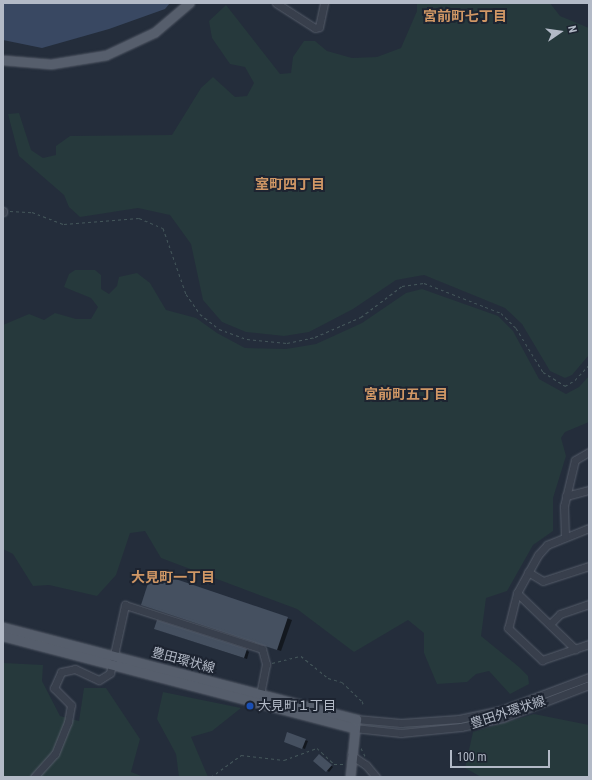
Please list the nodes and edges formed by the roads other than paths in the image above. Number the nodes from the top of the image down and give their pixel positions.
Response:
1 (189, 3) edge
2 (276, 3) edge
3 (324, 3) edge
4 (3, 60) edge
5 (589, 452) edge
6 (589, 490) edge
7 (566, 496) junction
8 (589, 528) edge
9 (564, 536) junction
10 (589, 566) edge
11 (528, 572) junction
12 (517, 593) junction
13 (589, 604) edge
14 (550, 624) junction
15 (3, 627) edge
16 (3, 636) edge
17 (589, 644) edge
18 (575, 649) junction
19 (113, 660) junction
20 (589, 677) edge
21 (589, 685) edge
22 (260, 694) junction
23 (355, 724) junction
24 (351, 759) junction
25 (34, 777) edge
26 (350, 777) edge
27 (376, 777) edge

1 - 4 main road
2 - 3 street
5 - 7 street
6 - 7 street
7 - 9 street
8 - 9 street
9 - 11 street
10 - 11 street
11 - 12 street
12 - 14 street
12 - 18 street
13 - 14 street
14 - 18 street
15 - 19 main road, 豊田環状線
16 - 19 main road, 豊田環状線
17 - 18 street
19 - 22 main road, 豊田環状線
19 - 22 street
19 - 23 main road, 豊田環状線
19 - 25 street
20 - 23 street, 豊田外環状線
21 - 23 street, 豊田外環状線
22 - 23 main road, 豊田環状線
23 - 24 main road
24 - 26 main road
24 - 27 street

